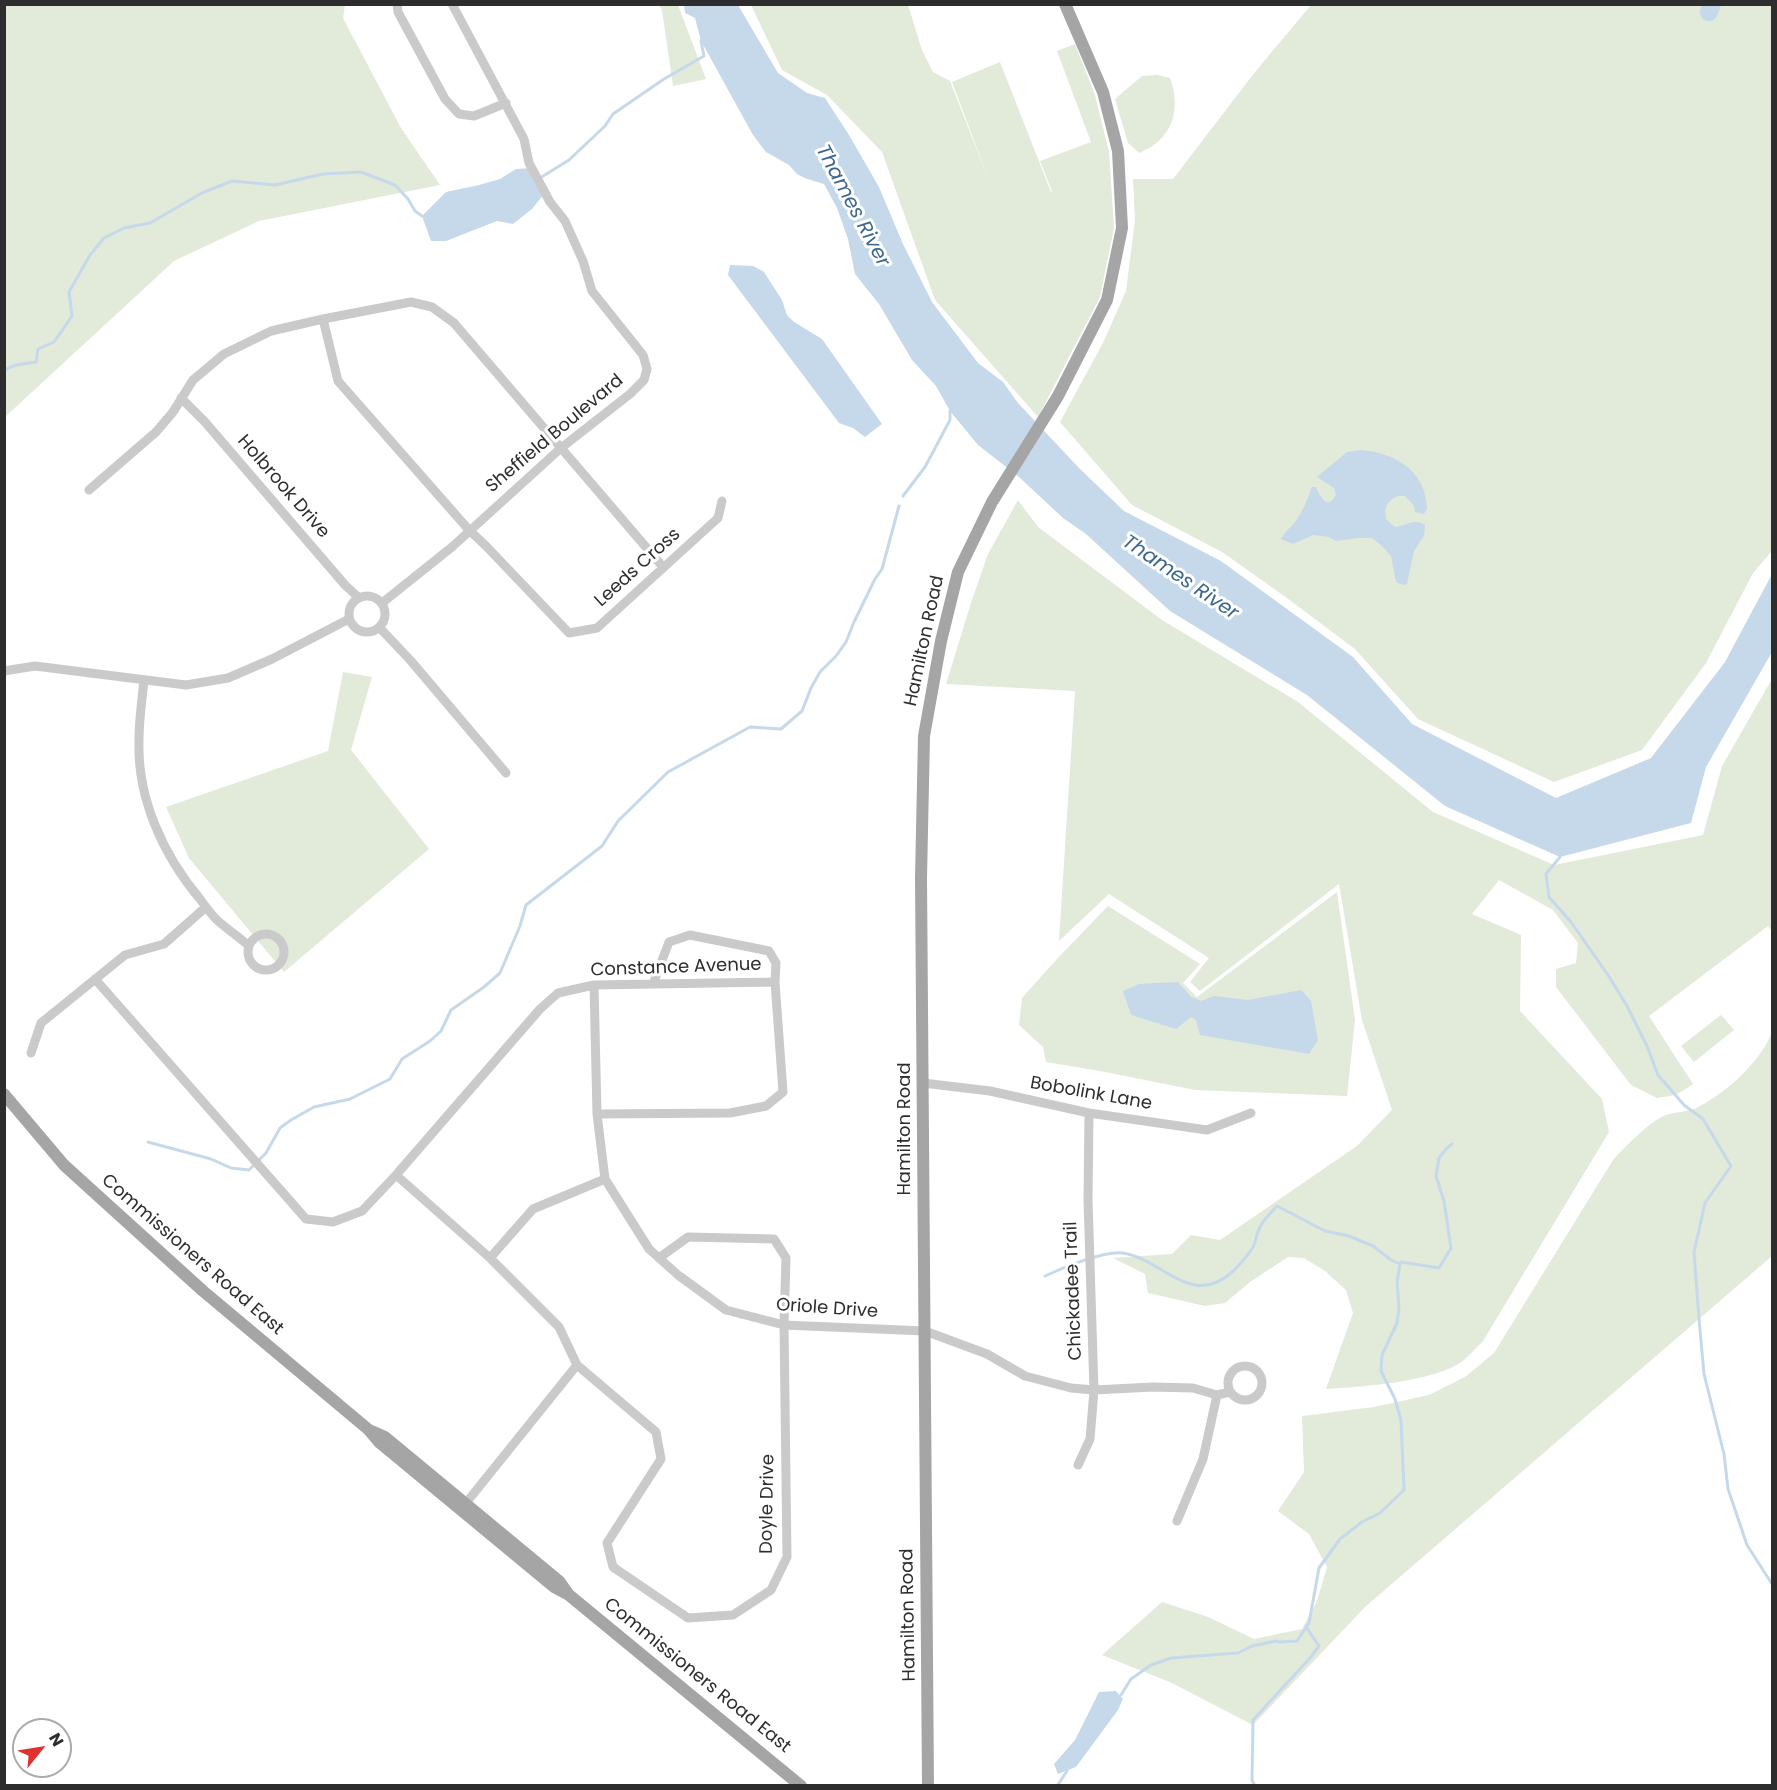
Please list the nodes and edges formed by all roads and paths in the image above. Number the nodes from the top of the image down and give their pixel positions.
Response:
1 (397, 4) edge
2 (452, 4) edge
3 (1065, 4) edge
4 (506, 103) junction
5 (322, 319) junction
6 (181, 398) junction
7 (561, 448) junction
8 (89, 490) dead end
9 (722, 501) dead end
10 (469, 530) junction
11 (663, 567) junction
12 (358, 597) junction
13 (382, 603) junction
14 (349, 619) junction
15 (379, 627) junction
16 (4, 670) edge
17 (144, 680) junction
18 (506, 773) dead end
19 (206, 907) junction
20 (249, 946) dead end
21 (95, 979) junction
22 (775, 982) junction
23 (653, 984) junction
24 (594, 985) junction
25 (31, 1053) dead end
26 (923, 1083) junction
27 (4, 1094) edge
28 (597, 1113) junction
29 (1089, 1113) junction
30 (1251, 1113) dead end
31 (396, 1175) junction
32 (605, 1179) junction
33 (490, 1258) junction
34 (659, 1258) junction
35 (784, 1325) junction
36 (925, 1331) junction
37 (577, 1365) junction
38 (1094, 1390) junction
39 (1230, 1392) dead end
40 (1217, 1395) junction
41 (369, 1430) junction
42 (1078, 1465) dead end
43 (466, 1503) junction
44 (1177, 1521) dead end
45 (569, 1595) junction
46 (801, 1785) edge
47 (928, 1785) edge

1 - 4 street
2 - 4 street
3 - 26 main road, Hamilton Road
4 - 7 street, Sheffield Boulevard
5 - 6 street
5 - 7 street
5 - 10 street
6 - 8 street
6 - 12 street, Holbrook Drive
7 - 10 street, Sheffield Boulevard
7 - 11 street
9 - 11 street, Leeds Cross
10 - 11 street, Leeds Cross
10 - 13 street, Sheffield Boulevard
12 - 13 street
12 - 14 street
13 - 15 street
14 - 15 street
14 - 17 street
15 - 18 street
16 - 17 street
17 - 19 street
19 - 20 street
19 - 21 street
21 - 25 street
21 - 31 street, Constance Avenue
22 - 23 street, Constance Avenue
22 - 23 street
22 - 28 street, Constance Avenue
23 - 24 street, Constance Avenue
24 - 28 street, Oriole Drive
24 - 31 street, Constance Avenue
26 - 29 street, Bobolink Lane
26 - 36 main road, Hamilton Road
27 - 41 main road, Commissioners Road East
28 - 32 street, Oriole Drive
29 - 30 street, Bobolink Lane
29 - 38 street, Chickadee Trail
31 - 33 street, Doyle Drive
32 - 33 street
32 - 34 street, Oriole Drive
33 - 37 street, Doyle Drive
34 - 35 street, Oriole Drive
34 - 35 street, Doyle Drive
35 - 36 street, Oriole Drive
35 - 37 street, Doyle Drive
36 - 38 street, Oriole Drive
36 - 47 main road, Hamilton Road
37 - 43 street
38 - 40 street, Oriole Drive
38 - 42 street, Chickadee Trail
39 - 40 street, Oriole Drive
40 - 44 street
41 - 43 main road, Commissioners Road East
41 - 45 main road, Commissioners Road East
43 - 45 main road, Commissioners Road East
45 - 46 main road, Commissioners Road East

